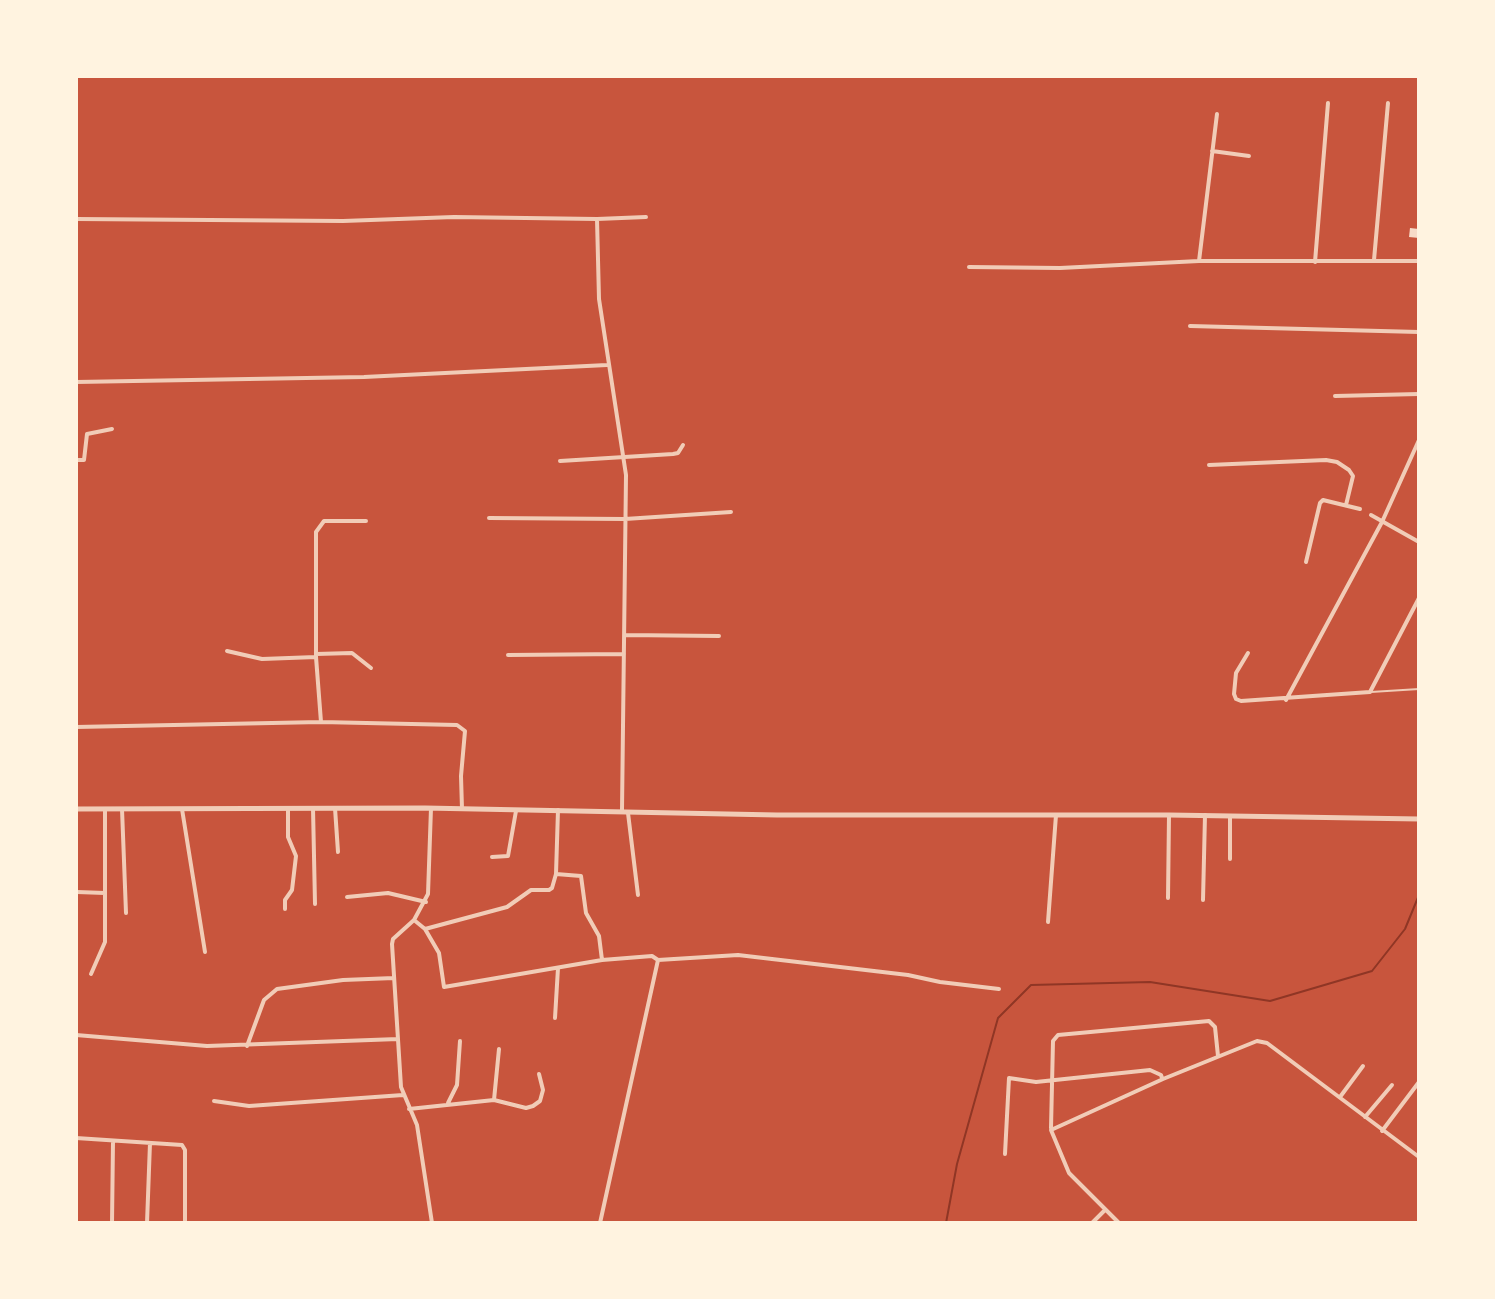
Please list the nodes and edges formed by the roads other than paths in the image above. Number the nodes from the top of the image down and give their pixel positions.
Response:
1 (1328, 103) dead end
2 (1388, 103) dead end
3 (1217, 114) dead end
4 (1212, 151) junction
5 (1249, 156) dead end
6 (646, 217) dead end
7 (76, 219) edge
8 (597, 219) junction
9 (1373, 260) junction
10 (1199, 261) junction
11 (1419, 261) edge
12 (1315, 262) junction
13 (969, 267) dead end
14 (1190, 326) dead end
15 (1419, 332) edge
16 (607, 365) junction
17 (76, 382) edge
18 (1419, 394) edge
19 (1335, 396) dead end
20 (112, 429) dead end
21 (1419, 440) edge
22 (683, 445) dead end
23 (76, 458) edge
24 (624, 459) junction
25 (560, 461) dead end
26 (1209, 465) dead end
27 (1346, 505) junction
28 (1360, 509) dead end
29 (731, 512) dead end
30 (1371, 515) dead end
31 (489, 518) dead end
32 (625, 519) junction
33 (366, 521) dead end
34 (1382, 522) junction
35 (1419, 542) edge
36 (1306, 562) dead end
37 (1419, 598) edge
38 (624, 635) junction
39 (719, 636) dead end
40 (227, 651) dead end
41 (1248, 653) dead end
42 (624, 654) junction
43 (508, 655) dead end
44 (316, 656) junction
45 (371, 668) dead end
46 (1419, 689) edge
47 (1370, 692) junction
48 (1286, 700) junction
49 (321, 722) junction
50 (76, 727) edge
51 (288, 808) junction
52 (313, 808) junction
53 (335, 808) junction
54 (431, 808) junction
55 (76, 809) edge
56 (105, 809) junction
57 (122, 809) junction
58 (182, 809) junction
59 (462, 809) junction
60 (558, 810) junction
61 (628, 810) junction
62 (516, 811) junction
63 (1056, 815) junction
64 (1169, 815) junction
65 (1205, 815) junction
66 (1230, 816) junction
67 (1419, 819) edge
68 (338, 852) dead end
69 (492, 857) dead end
70 (1230, 859) dead end
71 (556, 874) junction
72 (77, 892) edge
73 (105, 893) junction
74 (638, 895) dead end
75 (347, 897) dead end
76 (1168, 898) dead end
77 (1203, 900) dead end
78 (426, 902) junction
79 (315, 904) dead end
80 (285, 909) dead end
81 (126, 913) dead end
82 (414, 920) junction
83 (1048, 922) dead end
84 (425, 929) junction
85 (205, 952) dead end
86 (602, 960) junction
87 (658, 960) junction
88 (558, 968) junction
89 (91, 974) dead end
90 (394, 978) junction
91 (999, 989) dead end
92 (555, 1018) dead end
93 (76, 1035) edge
94 (398, 1039) junction
95 (460, 1041) dead end
96 (247, 1046) junction
97 (499, 1049) dead end
98 (1218, 1056) junction
99 (1363, 1066) dead end
100 (539, 1074) dead end
101 (1163, 1079) junction
102 (1053, 1081) junction
103 (1419, 1082) edge
104 (1392, 1085) dead end
105 (403, 1095) junction
106 (1340, 1097) junction
107 (494, 1100) junction
108 (214, 1101) dead end
109 (448, 1103) junction
110 (409, 1109) junction
111 (1365, 1117) junction
112 (1051, 1130) junction
113 (1382, 1131) junction
114 (76, 1138) edge
115 (113, 1141) junction
116 (150, 1143) junction
117 (1005, 1154) dead end
118 (1419, 1157) edge
119 (1105, 1210) junction
120 (112, 1223) edge
121 (147, 1223) edge
122 (185, 1223) edge
123 (432, 1223) edge
124 (600, 1223) edge
125 (1092, 1223) edge
126 (1119, 1223) edge

1 - 12 street
2 - 9 street
3 - 4 street
4 - 5 street
4 - 10 street
6 - 8 street
7 - 8 street
8 - 16 street
9 - 11 street
9 - 12 street
10 - 12 street
10 - 13 street
14 - 15 street
16 - 17 street
16 - 24 street
18 - 19 street
20 - 23 street
21 - 34 street
22 - 24 street
24 - 25 street
24 - 32 street
26 - 27 street
27 - 28 street
27 - 36 street
29 - 32 street
30 - 34 street
31 - 32 street
32 - 38 street
33 - 44 street
34 - 35 street
34 - 48 street
37 - 47 street
38 - 39 street
38 - 42 street
40 - 44 street
41 - 48 street
42 - 43 street
42 - 61 street
44 - 45 street
44 - 49 street
46 - 47 lane
47 - 48 street
49 - 50 street
49 - 59 street
51 - 52 street
51 - 58 street
51 - 80 street
52 - 53 street
52 - 79 street
53 - 54 street
53 - 68 street
54 - 59 street
54 - 78 street
55 - 56 street
56 - 57 street
56 - 73 street
57 - 58 street
57 - 81 street
58 - 85 street
59 - 62 street
60 - 61 street
60 - 62 street
60 - 71 street
61 - 63 street
61 - 74 street
62 - 69 street
63 - 64 street
63 - 83 street
64 - 65 street
64 - 76 street
65 - 66 street
65 - 77 street
66 - 67 street
66 - 70 street
71 - 84 street
71 - 86 street
72 - 73 street
73 - 89 street
75 - 78 street
78 - 82 street
82 - 84 street
82 - 90 street
84 - 88 street
86 - 87 street
86 - 88 street
87 - 91 street
87 - 124 street
88 - 92 street
90 - 94 street
90 - 96 street
93 - 96 street
94 - 96 street
94 - 105 street
95 - 109 street
97 - 107 street
98 - 101 street
98 - 102 street
98 - 106 street
99 - 106 street
100 - 107 street
101 - 102 street
101 - 112 street
102 - 112 street
102 - 117 street
103 - 113 street
104 - 111 street
105 - 108 street
105 - 110 street
106 - 111 street
107 - 109 street
109 - 110 street
110 - 123 street
111 - 113 street
112 - 119 street
113 - 118 street
114 - 115 street
115 - 116 street
115 - 120 street
116 - 121 street
116 - 122 street
119 - 125 street
119 - 126 street

